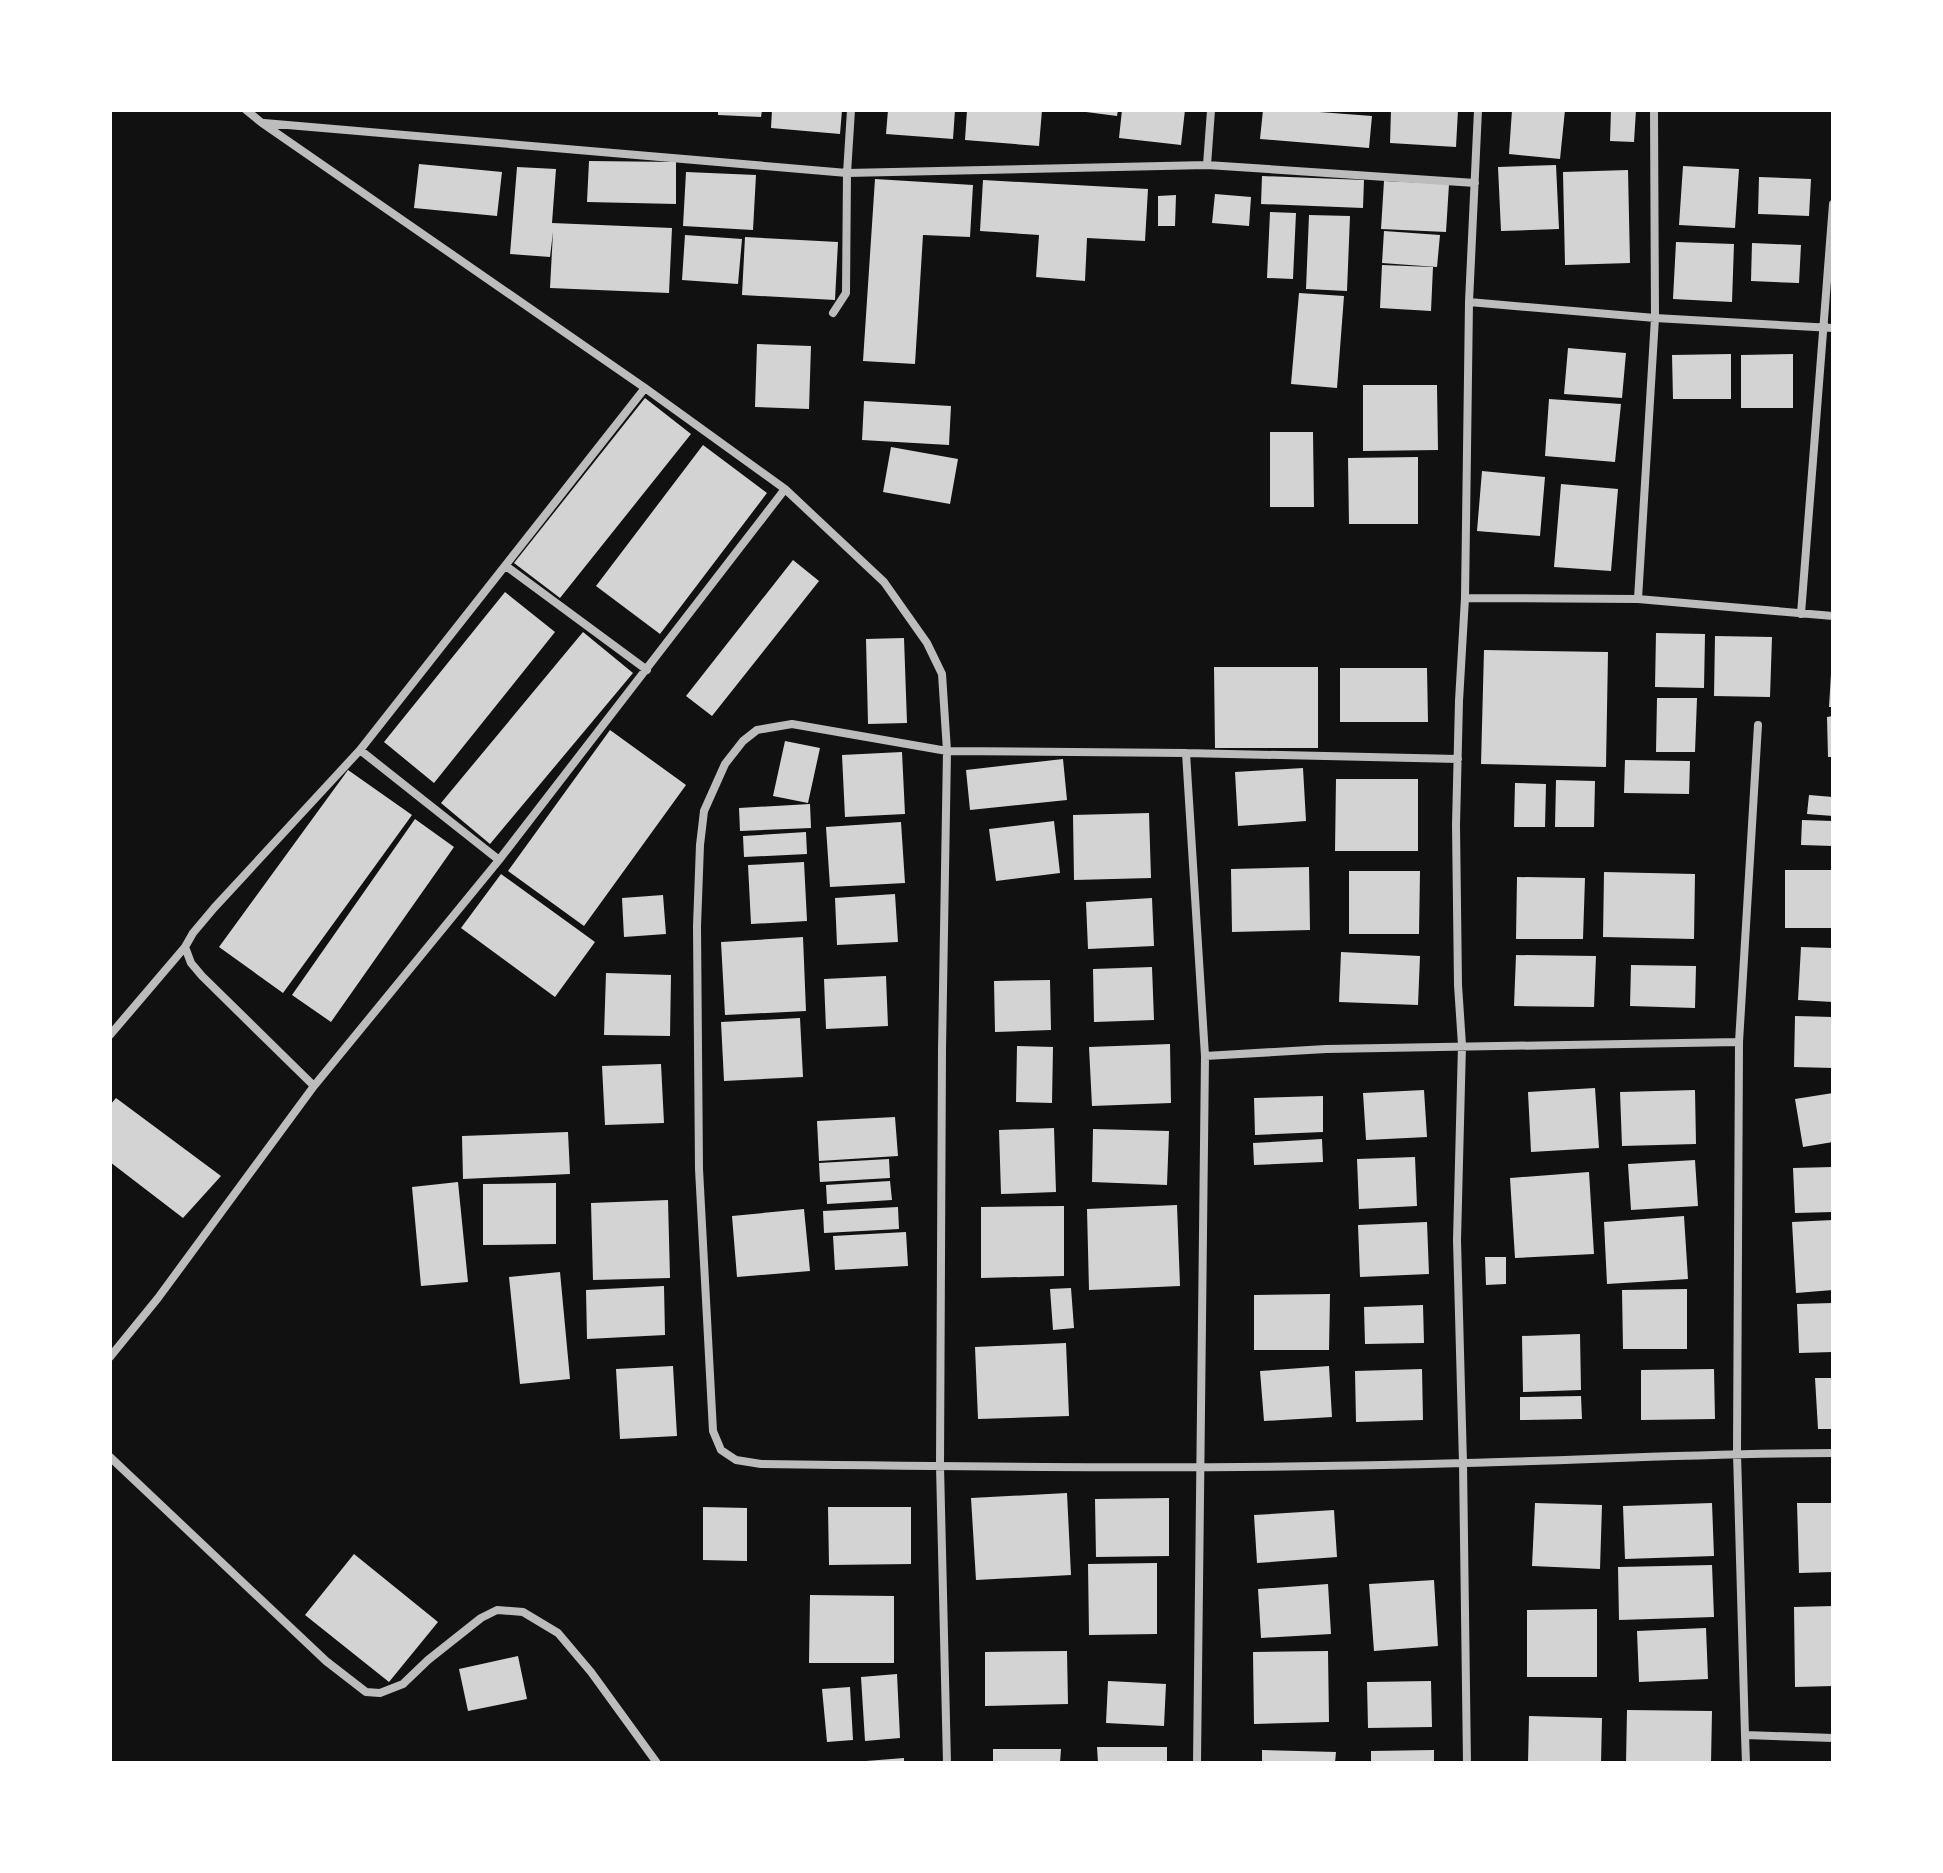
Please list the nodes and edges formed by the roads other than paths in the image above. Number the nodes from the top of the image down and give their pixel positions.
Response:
1 (246, 110) edge
2 (851, 110) edge
3 (1211, 110) edge
4 (1478, 110) edge
5 (1654, 110) edge
6 (262, 123) junction
7 (1207, 165) junction
8 (847, 173) junction
9 (1475, 183) junction
10 (1833, 204) edge
11 (1469, 302) junction
12 (833, 313) dead end
13 (1655, 318) junction
14 (1828, 328) edge
15 (645, 388) junction
16 (785, 489) junction
17 (506, 566) junction
18 (1465, 598) junction
19 (1638, 599) junction
20 (1801, 614) junction
21 (1833, 616) edge
22 (647, 670) junction
23 (1758, 725) dead end
24 (360, 750) junction
25 (947, 751) junction
26 (1186, 753) junction
27 (1458, 759) junction
28 (499, 860) junction
29 (185, 947) junction
30 (110, 1035) edge
31 (1739, 1042) junction
32 (1462, 1045) junction
33 (1205, 1056) junction
34 (314, 1086) junction
35 (110, 1357) edge
36 (1737, 1453) junction
37 (1833, 1453) edge
38 (110, 1457) edge
39 (1463, 1463) junction
40 (940, 1466) junction
41 (1200, 1467) junction
42 (1745, 1735) junction
43 (1833, 1738) edge
44 (657, 1763) edge
45 (947, 1763) edge
46 (1197, 1763) edge
47 (1467, 1763) edge
48 (1746, 1763) edge

1 - 6 street
2 - 8 street
3 - 7 street
4 - 9 street
5 - 13 street
6 - 8 street
6 - 15 street
7 - 8 street
7 - 9 street
8 - 12 street
9 - 11 street
10 - 14 street
11 - 13 street
11 - 18 street
13 - 14 street
13 - 19 street
14 - 20 street
15 - 16 street
15 - 17 street
16 - 22 street
16 - 25 street
17 - 22 street
17 - 24 street
18 - 19 street
18 - 27 street
19 - 20 street
20 - 21 street
22 - 28 street
23 - 31 street
24 - 28 street
24 - 29 street
25 - 26 street
25 - 40 street
25 - 40 street
26 - 27 street
26 - 33 street
27 - 32 street
28 - 34 street
29 - 30 street
29 - 34 street
31 - 32 street
31 - 36 street
32 - 33 street
32 - 39 street
33 - 41 street
34 - 35 street
36 - 37 street
36 - 39 street
36 - 42 street
38 - 44 street
39 - 41 street
39 - 47 street
40 - 41 street
40 - 45 street
41 - 46 street
42 - 43 street
42 - 48 street

